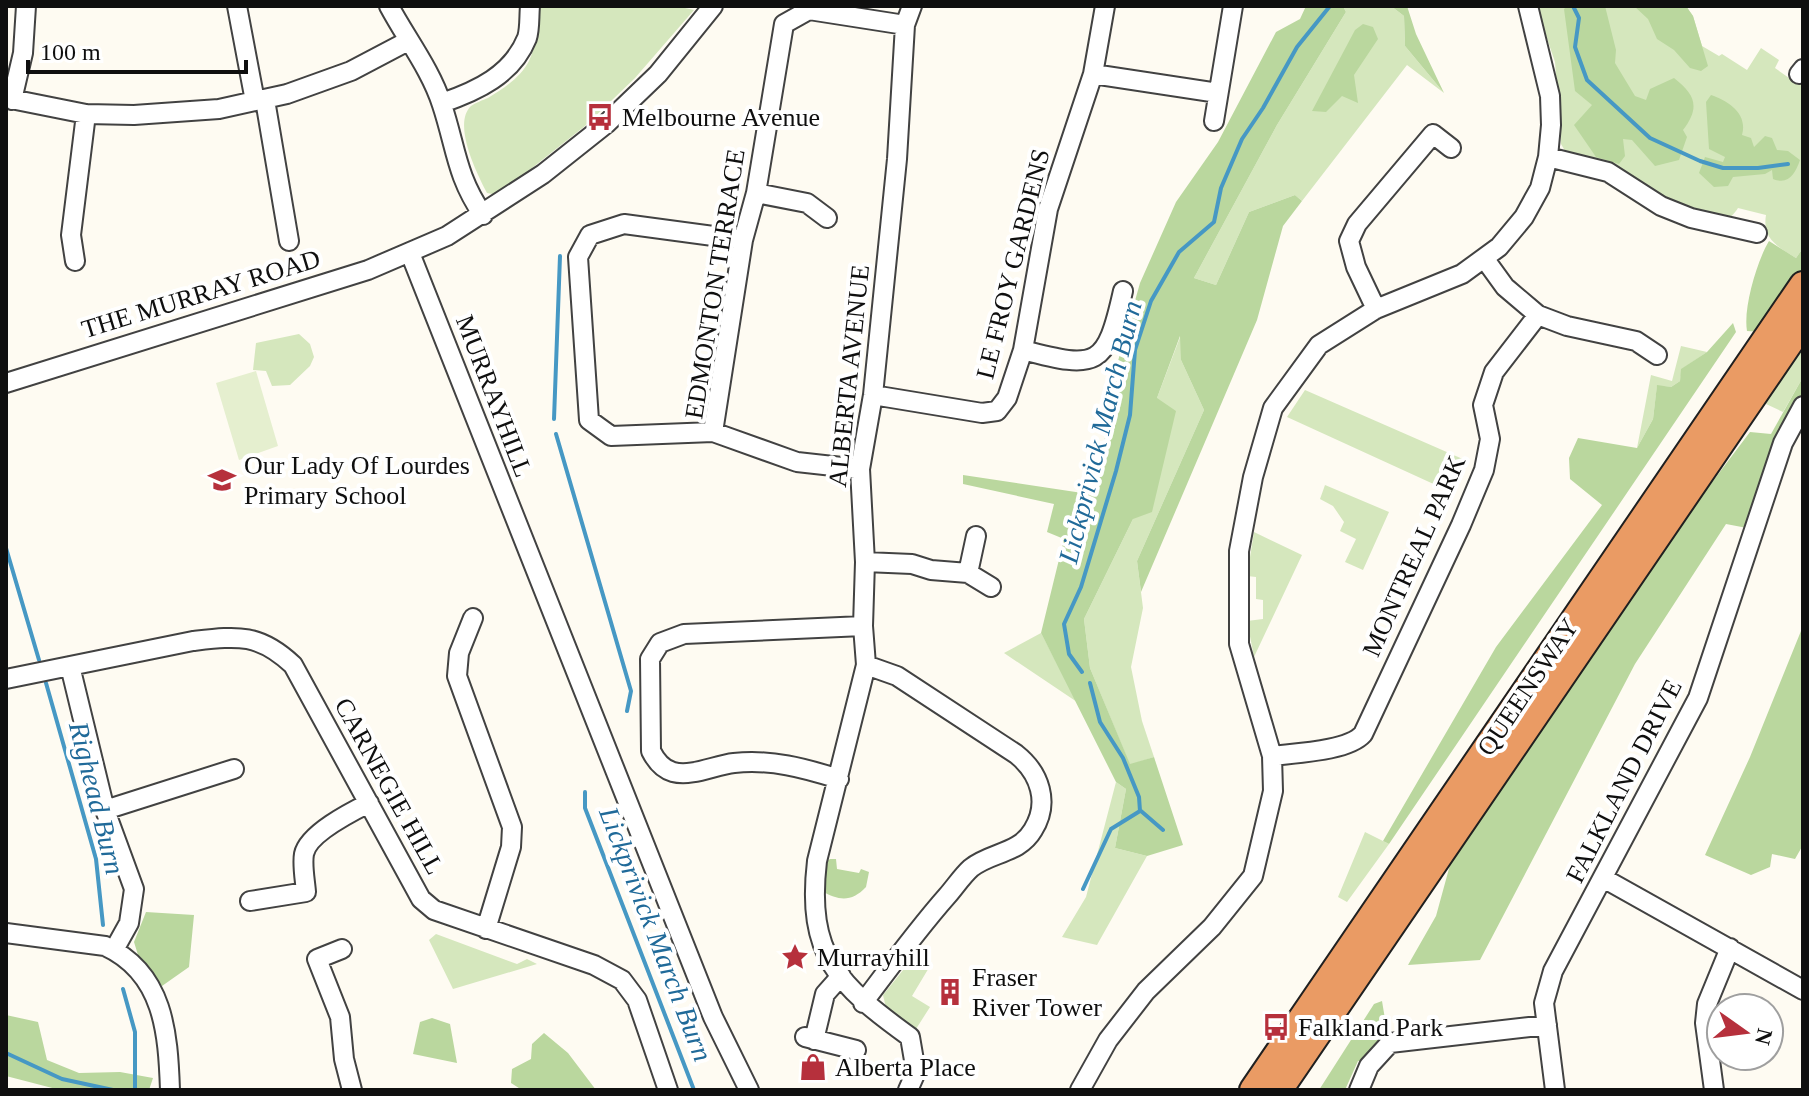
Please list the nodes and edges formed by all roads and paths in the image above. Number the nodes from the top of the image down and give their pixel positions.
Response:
1 (26, 6) edge
2 (237, 6) edge
3 (389, 6) edge
4 (530, 6) edge
5 (713, 6) edge
6 (912, 6) edge
7 (1105, 6) edge
8 (1233, 6) edge
9 (1528, 6) edge
10 (905, 25) junction
11 (408, 41) junction
12 (1093, 74) junction
13 (1218, 93) junction
14 (9, 99) edge
15 (260, 100) junction
16 (442, 103) junction
17 (86, 114) junction
18 (1214, 121) dead end
19 (1451, 148) dead end
20 (1548, 157) junction
21 (756, 193) junction
22 (483, 215) junction
23 (827, 218) dead end
24 (1757, 233) dead end
25 (743, 240) junction
26 (289, 241) dead end
27 (410, 253) junction
28 (1484, 258) junction
29 (75, 261) dead end
30 (1803, 285) edge
31 (1123, 291) dead end
32 (1376, 309) junction
33 (1538, 315) junction
34 (1803, 323) edge
35 (1023, 350) junction
36 (1657, 355) dead end
37 (6, 383) edge
38 (873, 395) junction
39 (1803, 406) edge
40 (713, 432) junction
41 (860, 469) junction
42 (976, 536) dead end
43 (865, 562) junction
44 (968, 573) junction
45 (991, 587) dead end
46 (473, 618) dead end
47 (863, 626) junction
48 (866, 665) junction
49 (70, 666) junction
50 (6, 679) edge
51 (1272, 756) junction
52 (234, 769) dead end
53 (839, 779) junction
54 (369, 803) junction
55 (105, 810) junction
56 (1603, 878) junction
57 (250, 901) dead end
58 (486, 929) junction
59 (6, 933) edge
60 (1730, 948) junction
61 (342, 949) dead end
62 (114, 950) junction
63 (841, 976) junction
64 (1803, 990) edge
65 (863, 1003) junction
66 (1547, 1025) junction
67 (856, 1050) dead end
68 (170, 1090) edge
69 (352, 1090) edge
70 (668, 1090) edge
71 (749, 1090) edge
72 (908, 1090) edge
73 (1080, 1090) edge
74 (1253, 1090) edge
75 (1279, 1090) edge
76 (1359, 1090) edge
77 (1555, 1090) edge
78 (1714, 1090) edge

1 - 14 street
2 - 15 street
3 - 11 street
4 - 16 street
5 - 22 street, THE MURRAY ROAD
6 - 10 street, ALBERTA AVENUE
7 - 12 street, LE FROY GARDENS
8 - 13 street
9 - 20 street
10 - 21 street, EDMONTON TERRACE
10 - 38 street, ALBERTA AVENUE
11 - 15 street
11 - 16 street
12 - 13 street
12 - 35 street, LE FROY GARDENS
13 - 18 street
14 - 17 street
15 - 17 street
15 - 26 street
16 - 22 street
17 - 29 street
19 - 32 street
20 - 24 street
20 - 28 street
21 - 23 street
21 - 25 street, EDMONTON TERRACE
22 - 27 street, THE MURRAY ROAD
25 - 40 street, EDMONTON TERRACE
25 - 40 street
27 - 37 street, THE MURRAY ROAD
27 - 71 street, MURRAYHILL
28 - 32 street
28 - 33 street
30 - 74 highway, QUEENSWAY
31 - 35 street
32 - 51 street
33 - 36 street
33 - 51 street, MONTREAL PARK
34 - 75 highway, QUEENSWAY
35 - 38 street, LE FROY GARDENS
38 - 41 street, ALBERTA AVENUE
39 - 56 street, FALKLAND DRIVE
40 - 41 street, EDMONTON TERRACE
41 - 43 street, ALBERTA AVENUE
42 - 44 street
43 - 44 street
43 - 47 street, ALBERTA AVENUE
44 - 45 street
46 - 58 street
47 - 48 street, ALBERTA AVENUE
47 - 53 street
48 - 53 street, ALBERTA AVENUE
48 - 65 street
49 - 50 street, CARNEGIE HILL
49 - 54 street, CARNEGIE HILL
49 - 55 street
51 - 73 street
52 - 55 street
53 - 63 street, ALBERTA AVENUE
54 - 57 street
54 - 58 street, CARNEGIE HILL
55 - 62 street
56 - 60 street
56 - 66 street, FALKLAND DRIVE
58 - 70 street, CARNEGIE HILL
59 - 62 street
60 - 64 street
60 - 78 street
61 - 69 street
62 - 68 street
63 - 65 street, ALBERTA AVENUE
63 - 67 street
65 - 72 street, ALBERTA AVENUE
66 - 76 street
66 - 77 street, FALKLAND DRIVE

